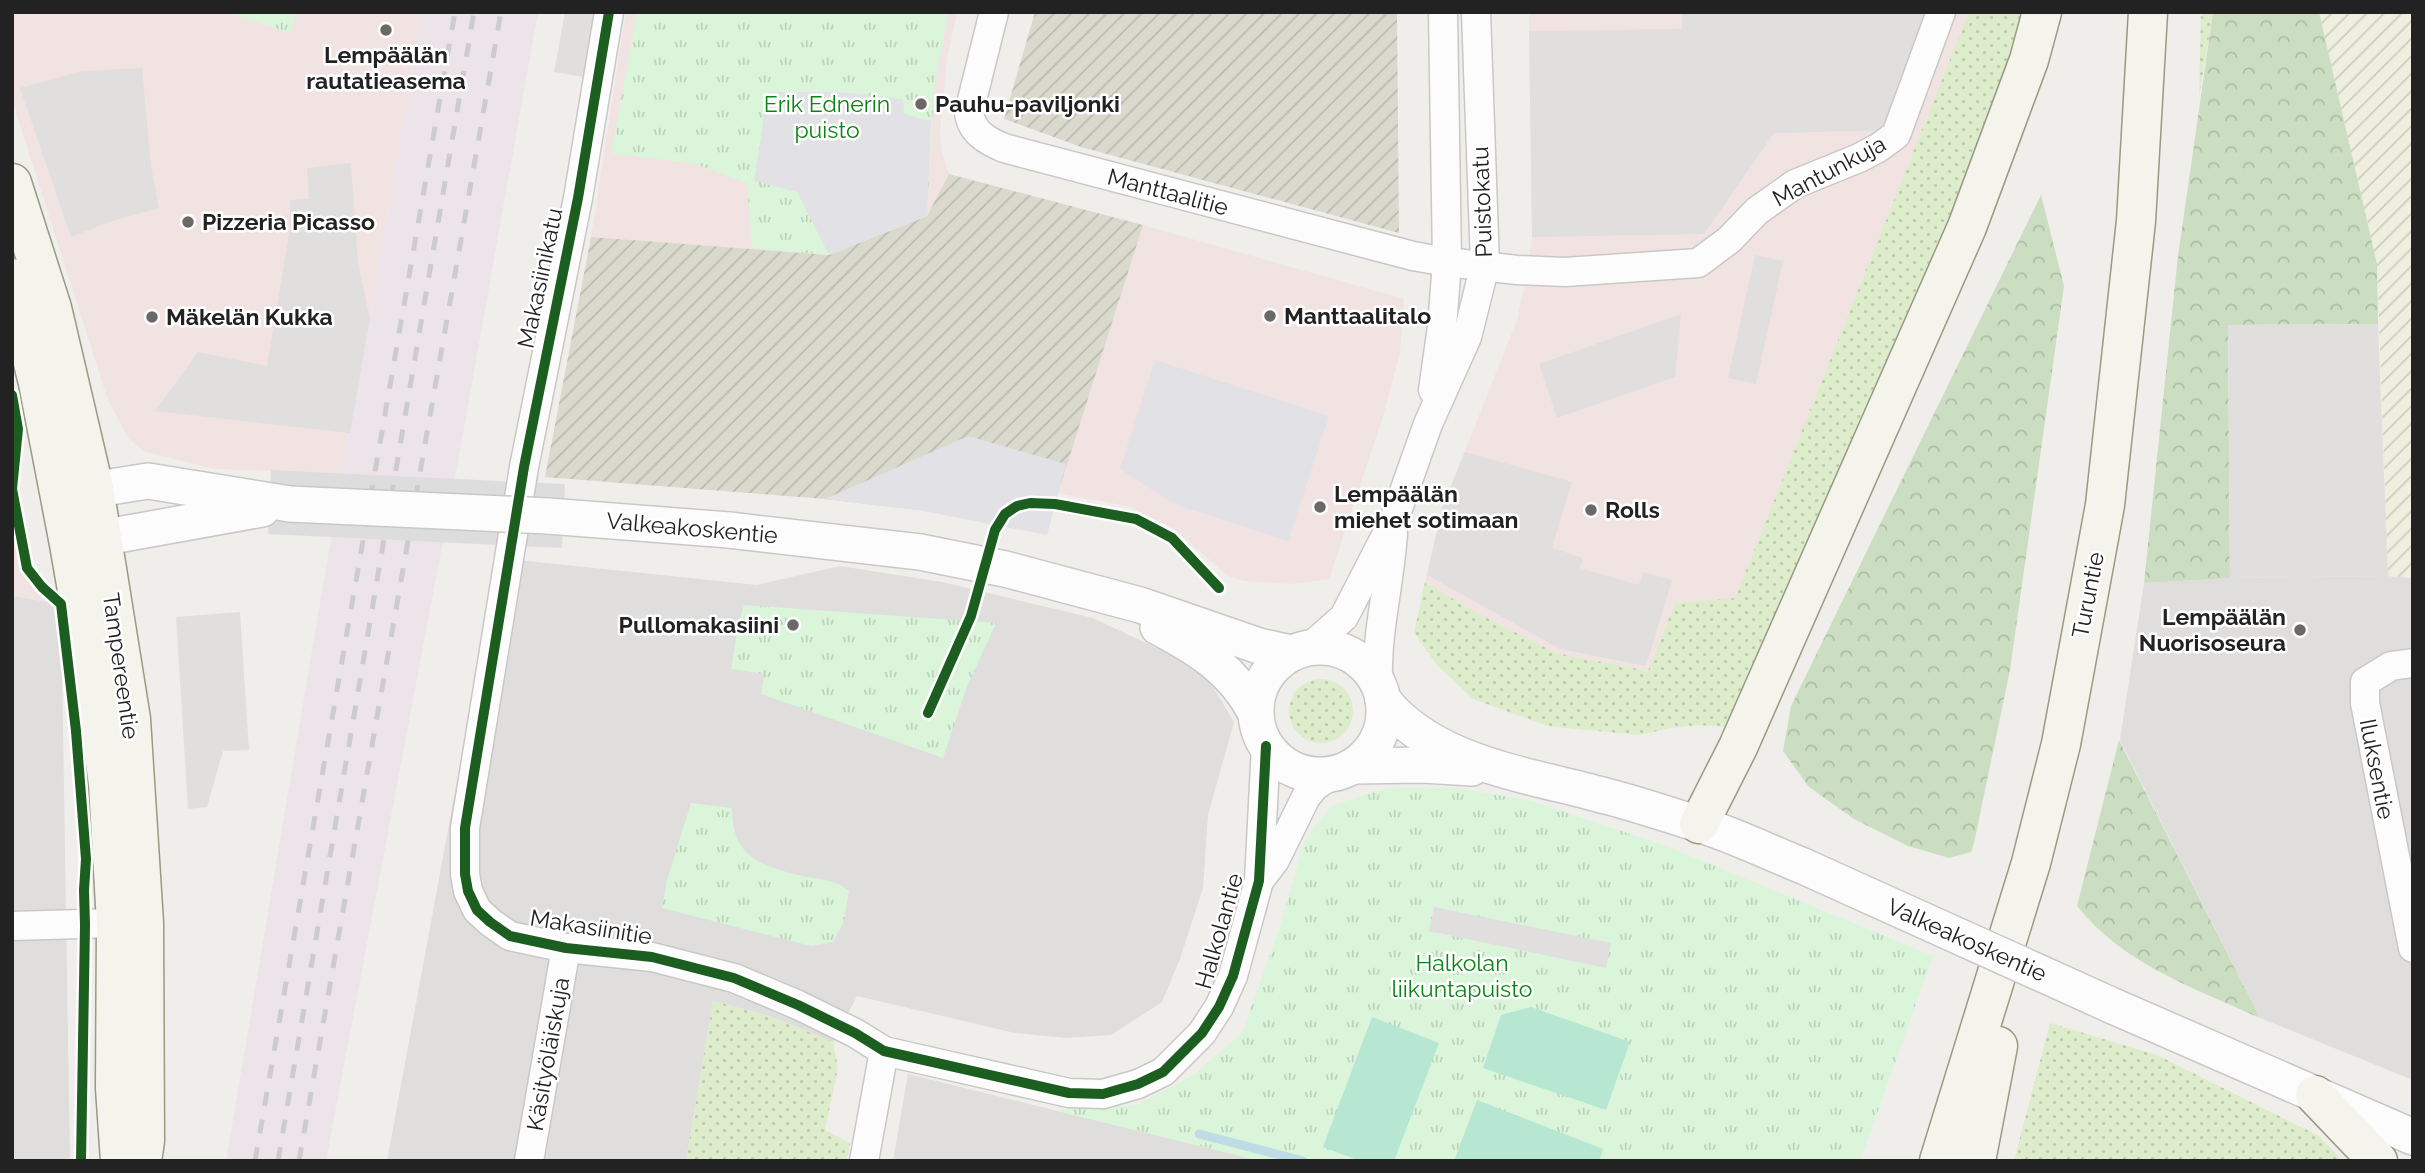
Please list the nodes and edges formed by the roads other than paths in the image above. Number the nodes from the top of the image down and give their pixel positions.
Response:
1 (609, 12) edge
2 (994, 12) edge
3 (1443, 12) edge
4 (1476, 12) edge
5 (1941, 12) edge
6 (2042, 12) edge
7 (2148, 12) edge
8 (12, 183) edge
9 (1447, 262) junction
10 (1485, 265) junction
11 (12, 278) edge
12 (1428, 424) junction
13 (77, 492) junction
14 (290, 504) junction
15 (1394, 520) junction
16 (86, 541) junction
17 (510, 552) joint
18 (1088, 593) junction
19 (1301, 650) junction
20 (2413, 663) edge
21 (1381, 691) junction
22 (1255, 712) junction
23 (1266, 746) junction
24 (1343, 770) junction
25 (1510, 771) junction
26 (1699, 824) junction
27 (2031, 863) junction
28 (1258, 881) junction
29 (116, 923) junction
30 (12, 926) edge
31 (566, 948) junction
32 (2413, 948) edge
33 (884, 1051) junction
34 (2315, 1095) junction
35 (2413, 1137) edge
36 (120, 1161) edge
37 (142, 1161) edge
38 (529, 1161) edge
39 (864, 1161) edge
40 (1939, 1161) edge
41 (1976, 1161) edge
42 (2378, 1161) edge

1 - 17 street, Makasiinikatu
2 - 9 street, Manttaalitie
3 - 9 street, Puistokatu
4 - 10 street, Puistokatu
5 - 10 street, Mantunkuja
6 - 26 main road
7 - 27 main road, Turuntie
8 - 13 main road, Tampereentie
9 - 10 street, Manttaalitie
9 - 12 street, Puistokatu
10 - 12 street, Puistokatu
11 - 13 main road, Tampereentie
12 - 15 street, Puistokatu
13 - 14 street, Valkeakoskentie
13 - 16 main road, Tampereentie
14 - 16 street, Valkeakoskentie
14 - 18 street, Valkeakoskentie, bridge
15 - 19 street, Puistokatu
15 - 21 street, Puistokatu
16 - 29 main road, Tampereentie
16 - 37 main road, Tampereentie
17 - 31 street, Makasiinitie
18 - 19 street, Valkeakoskentie
18 - 22 street, Valkeakoskentie
19 - 21 street
19 - 22 street
20 - 32 street, Iluksentie
21 - 24 street
21 - 25 street, Valkeakoskentie
22 - 23 street
23 - 24 street
23 - 28 street, Halkolantie
24 - 25 street, Valkeakoskentie
24 - 28 street, Halkolantie
25 - 26 street, Valkeakoskentie
26 - 34 street, Valkeakoskentie, bridge
27 - 40 main road, Turuntie
27 - 41 main road
28 - 33 street, Halkolantie
29 - 30 street
29 - 36 main road, Tampereentie
31 - 33 street, Makasiinitie
31 - 38 street, Käsityöläiskuja
33 - 39 street
34 - 35 street, Valkeakoskentie
34 - 42 main road

